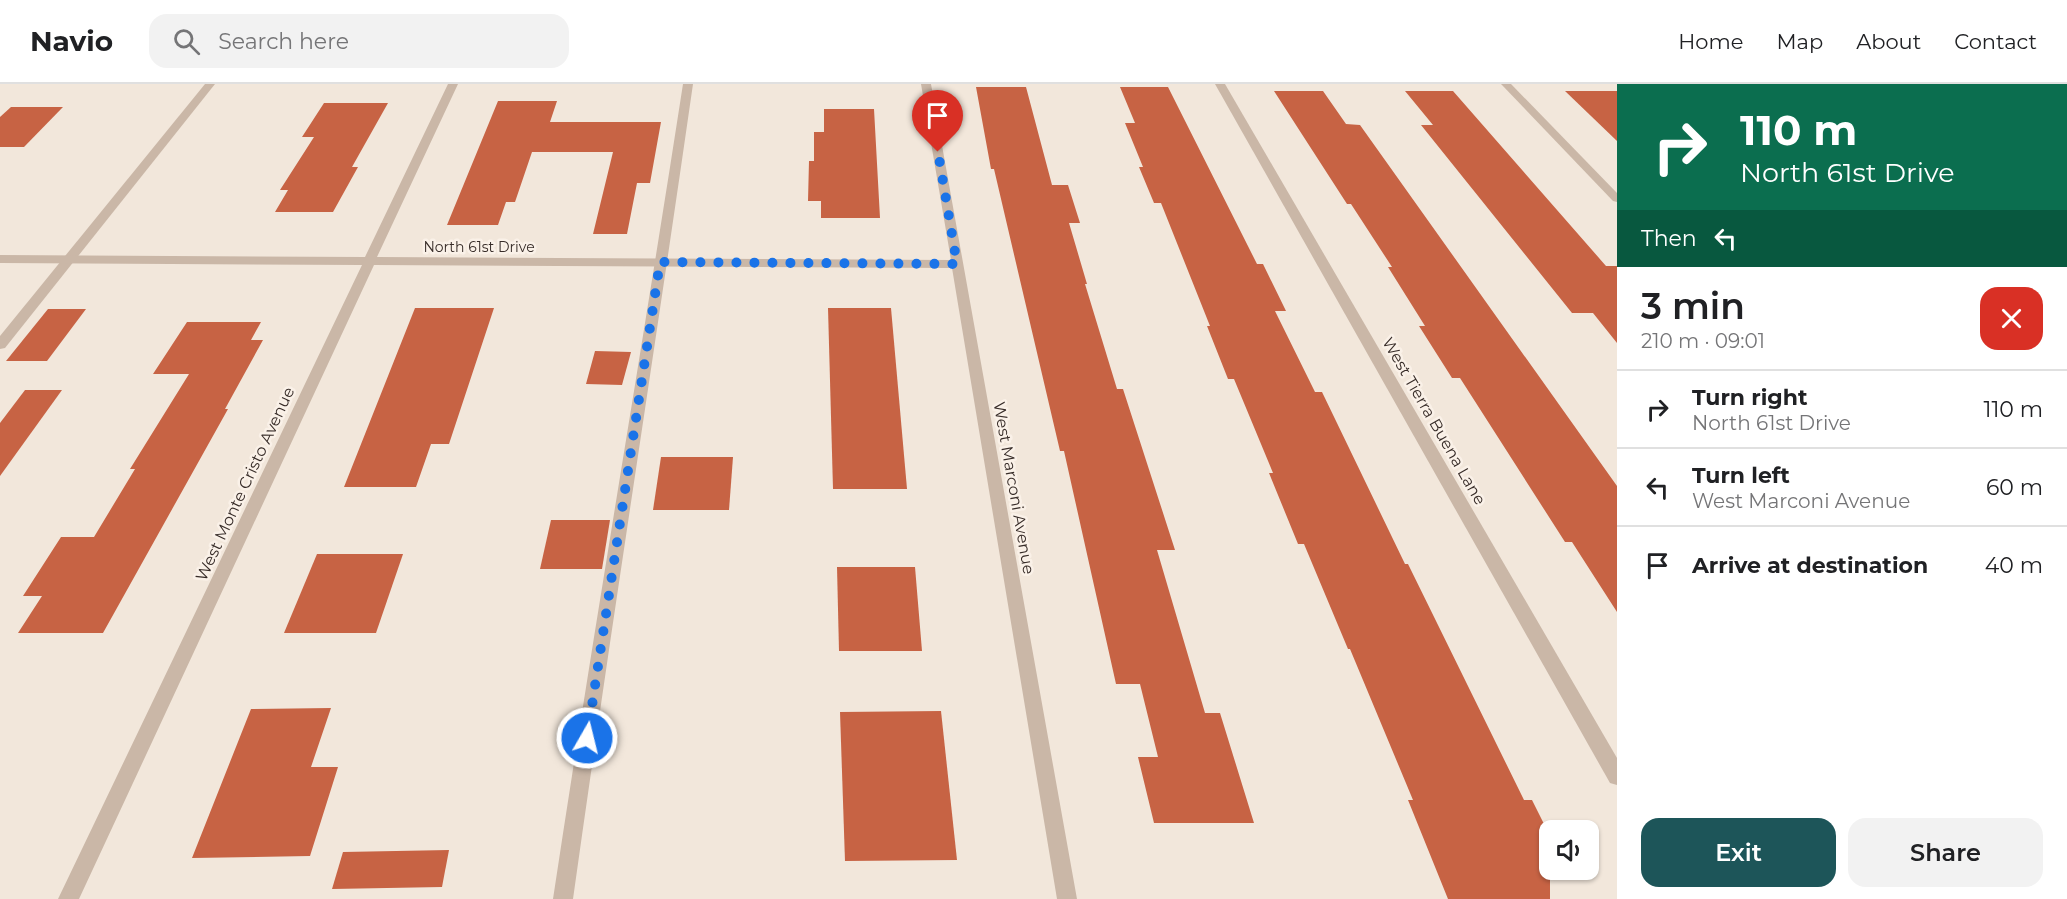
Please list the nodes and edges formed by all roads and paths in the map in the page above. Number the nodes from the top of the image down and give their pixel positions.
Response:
1 (210, 84) edge
2 (453, 84) edge
3 (688, 84) edge
4 (926, 84) edge
5 (1220, 84) edge
6 (1506, 84) edge
7 (1617, 198) edge
8 (0, 260) edge
9 (69, 260) junction
10 (371, 261) junction
11 (660, 262) junction
12 (957, 264) junction
13 (0, 345) edge
14 (1617, 776) edge
15 (68, 899) edge
16 (563, 899) edge
17 (1067, 899) edge

1 - 9 street
2 - 10 street, West Monte Cristo Avenue
3 - 11 street
4 - 12 street, West Marconi Avenue
5 - 14 street, West Tierra Buena Lane
6 - 7 street
8 - 9 street, North 61st Drive
9 - 10 street, North 61st Drive
9 - 13 street
10 - 11 street, North 61st Drive
10 - 15 street, West Monte Cristo Avenue
11 - 12 street, North 61st Drive
11 - 16 street
12 - 17 street, West Marconi Avenue

